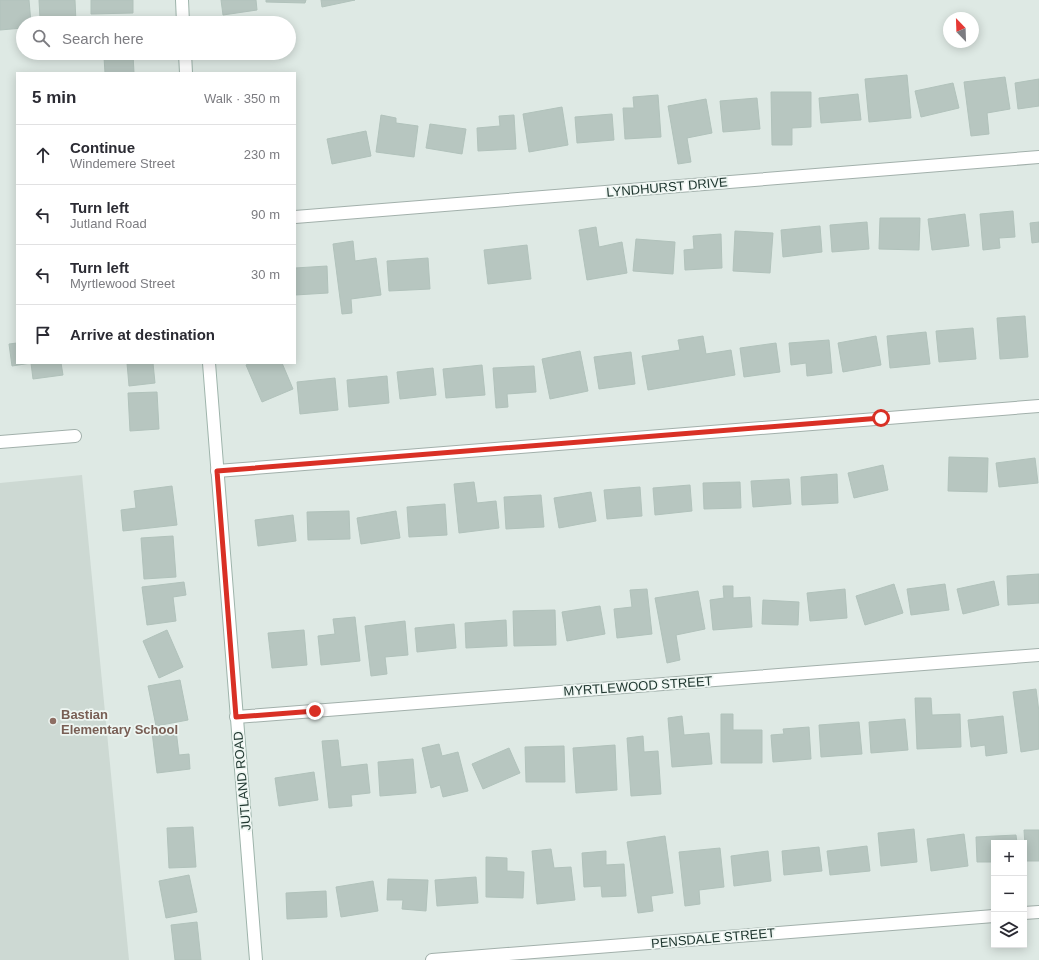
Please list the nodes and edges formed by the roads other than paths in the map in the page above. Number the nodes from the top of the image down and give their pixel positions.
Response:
1 (182, 0) edge
2 (183, 16) edge
3 (185, 60) edge
4 (186, 72) edge
5 (1039, 157) edge
6 (296, 217) edge
7 (209, 364) edge
8 (1039, 406) edge
9 (76, 436) dead end
10 (0, 442) edge
11 (217, 471) junction
12 (1039, 656) edge
13 (236, 717) junction
14 (1039, 912) edge
15 (1027, 913) edge
16 (991, 916) edge
17 (256, 960) edge
18 (432, 960) edge

1 - 2 street
3 - 4 street
5 - 6 street, LYNDHURST DRIVE
7 - 11 street, JUTLAND ROAD
8 - 11 street
9 - 10 street
11 - 13 street, JUTLAND ROAD
12 - 13 street, MYRTLEWOOD STREET
13 - 17 street, JUTLAND ROAD
14 - 15 street
16 - 18 street, PENSDALE STREET

